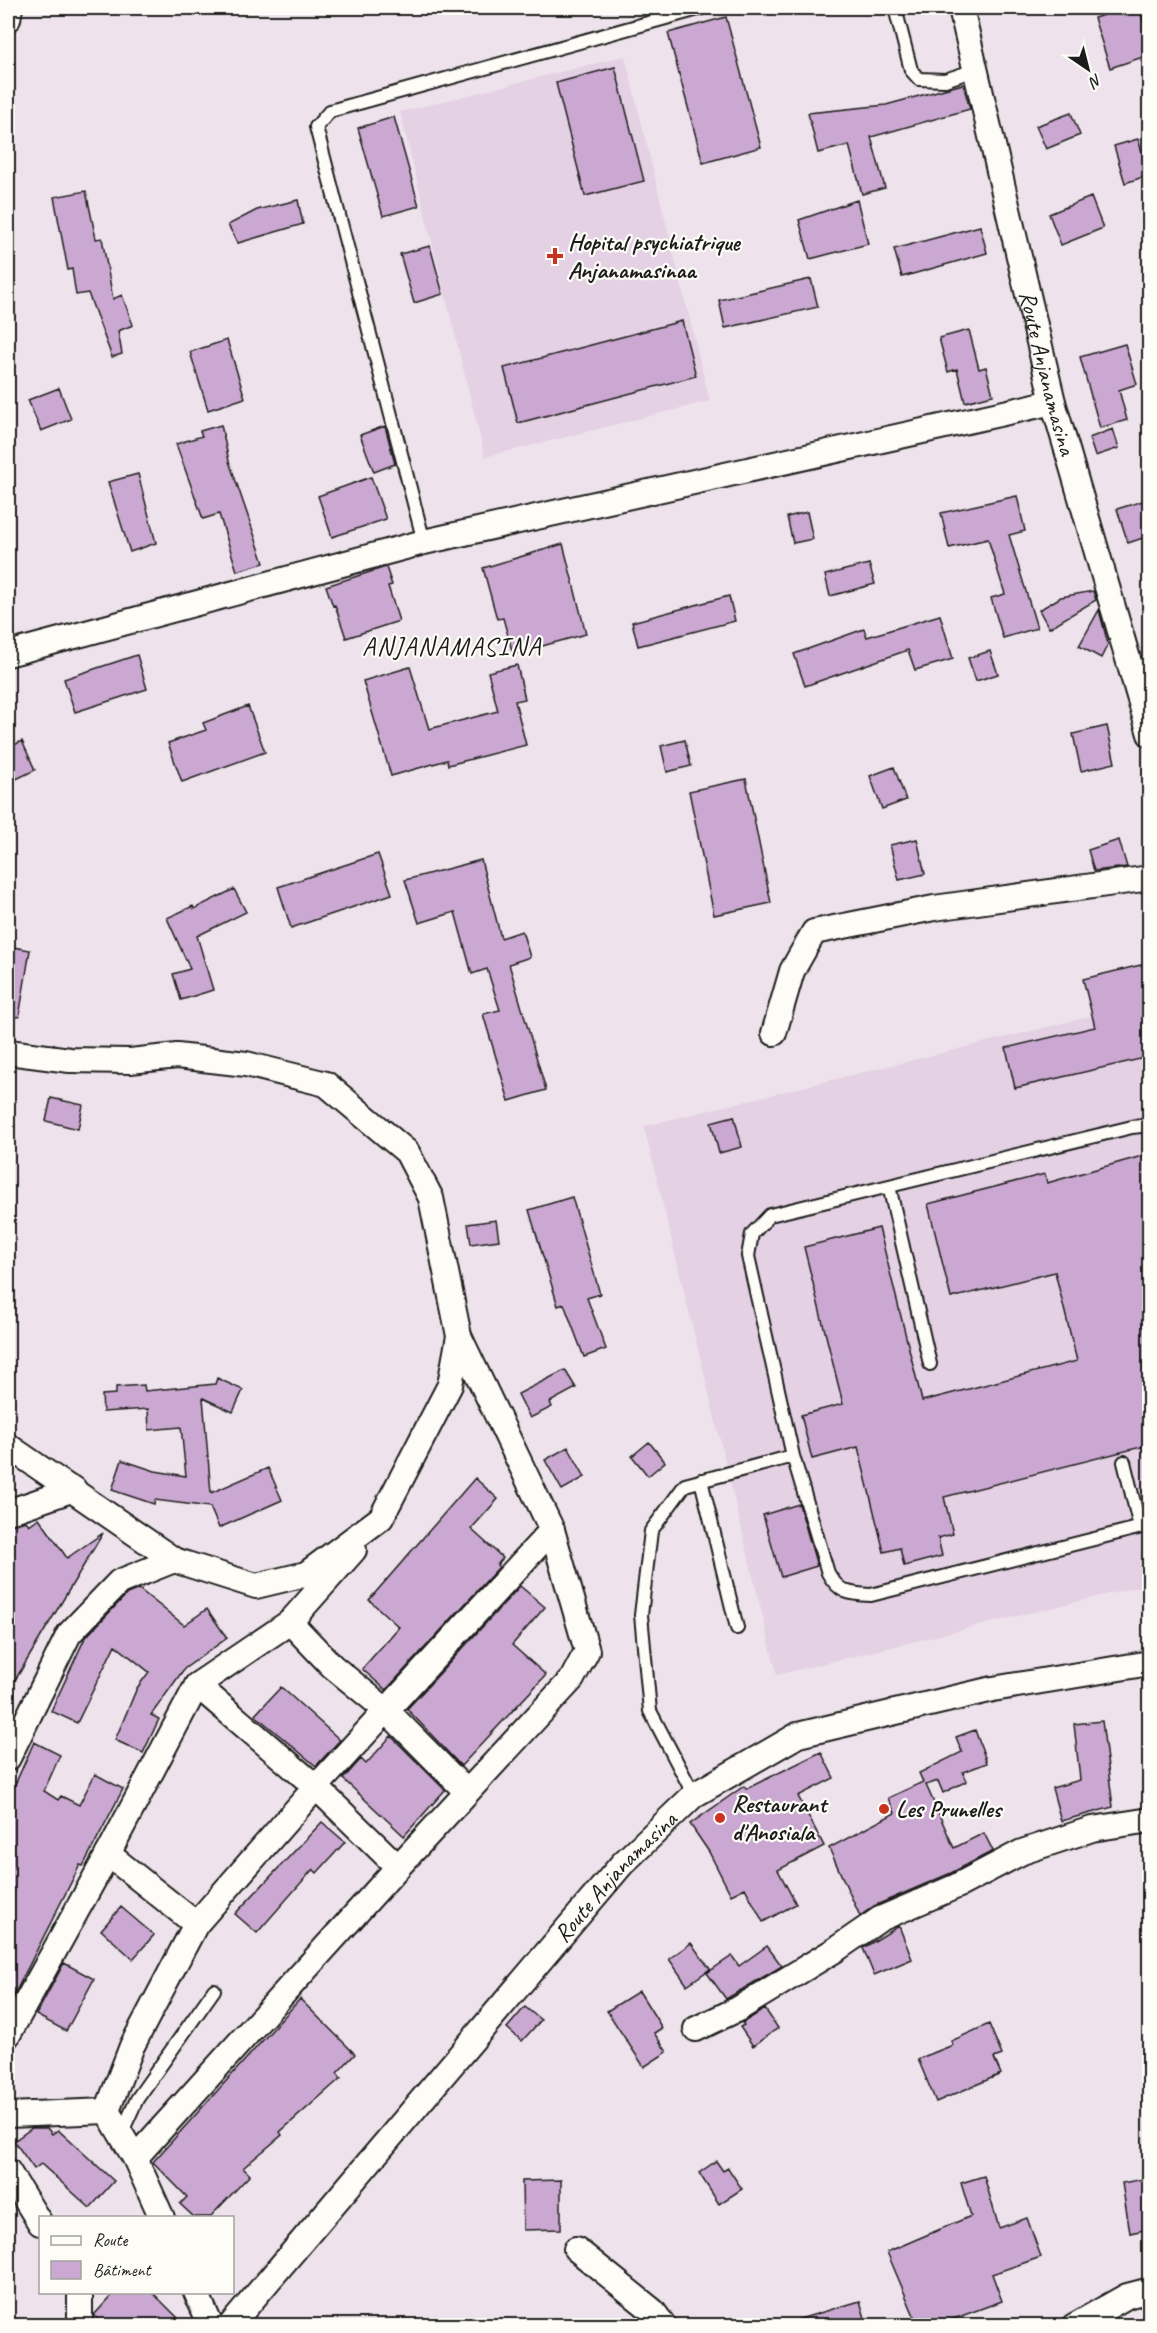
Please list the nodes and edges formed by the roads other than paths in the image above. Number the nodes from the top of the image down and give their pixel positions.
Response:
1 (10, 8) edge
2 (702, 8) edge
3 (895, 8) edge
4 (961, 8) edge
5 (8, 19) edge
6 (975, 70) junction
7 (1053, 402) junction
8 (424, 542) junction
9 (8, 654) edge
10 (1149, 734) edge
11 (1149, 878) edge
12 (774, 1033) dead end
13 (8, 1052) edge
14 (1149, 1125) edge
15 (889, 1186) junction
16 (459, 1336) junction
17 (930, 1364) dead end
18 (8, 1446) edge
19 (793, 1456) junction
20 (1124, 1462) dead end
21 (701, 1480) junction
22 (74, 1489) junction
23 (8, 1512) edge
24 (381, 1518) junction
25 (1145, 1526) edge
26 (552, 1530) junction
27 (174, 1560) junction
28 (290, 1622) junction
29 (737, 1628) dead end
30 (1149, 1663) edge
31 (197, 1685) junction
32 (387, 1711) junction
33 (8, 1758) edge
34 (316, 1787) junction
35 (467, 1792) junction
36 (694, 1795) junction
37 (1149, 1820) edge
38 (108, 1854) junction
39 (398, 1867) junction
40 (196, 1924) junction
41 (214, 1990) dead end
42 (696, 2029) dead end
43 (8, 2035) edge
44 (107, 2111) junction
45 (8, 2115) edge
46 (135, 2158) junction
47 (8, 2171) edge
48 (162, 2216) edge
49 (39, 2221) edge
50 (576, 2249) dead end
51 (1149, 2290) edge
52 (80, 2294) edge
53 (197, 2294) edge
54 (80, 2325) edge
55 (211, 2325) edge
56 (230, 2325) edge
57 (664, 2325) edge
58 (1074, 2325) edge

1 - 5 street
2 - 8 lane
3 - 6 lane
4 - 6 street, Route Anjanamasina
6 - 7 street, Route Anjanamasina
7 - 8 street
7 - 10 street, Route Anjanamasina
8 - 9 street
11 - 12 street
13 - 16 street
14 - 15 lane
15 - 17 lane
15 - 19 lane
16 - 24 street
16 - 26 street
18 - 22 street
19 - 21 lane
19 - 25 lane
20 - 25 lane
21 - 29 lane
21 - 36 lane
22 - 23 street
22 - 27 street
24 - 27 street
24 - 28 street
26 - 32 street
26 - 35 street
27 - 33 street
28 - 31 street
28 - 32 street
30 - 36 street, Route Anjanamasina
31 - 34 street
31 - 38 street
32 - 34 street
32 - 35 street
34 - 39 street
34 - 40 street
35 - 39 street
36 - 56 street, Route Anjanamasina
37 - 42 street
38 - 40 street
38 - 43 street
39 - 46 street
40 - 44 street
41 - 46 lane
44 - 45 street
44 - 46 street
46 - 48 street
47 - 49 street
50 - 57 street
51 - 58 street
52 - 54 street
53 - 55 street

